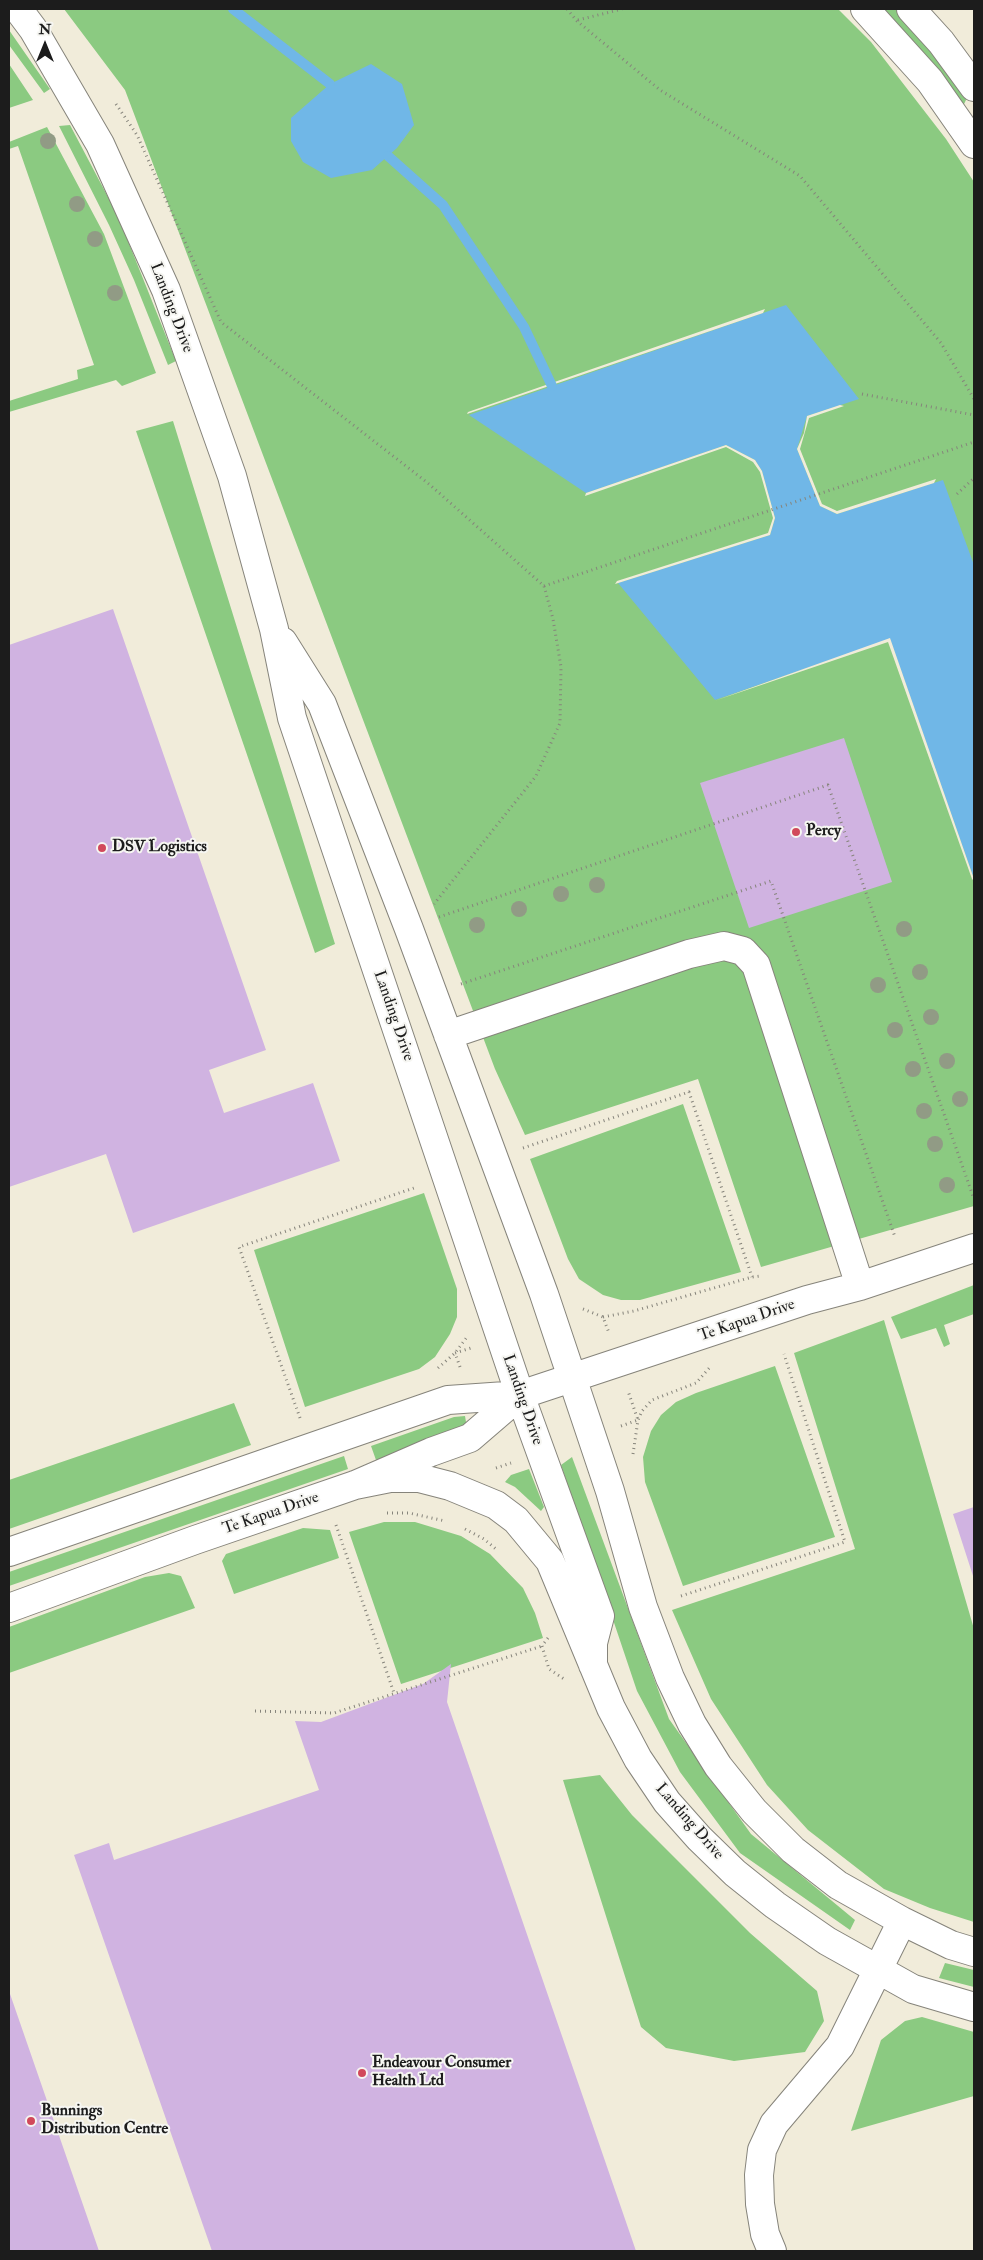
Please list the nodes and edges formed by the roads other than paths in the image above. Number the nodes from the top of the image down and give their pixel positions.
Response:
1 (18, 9) edge
2 (865, 9) edge
3 (911, 9) edge
4 (974, 88) edge
5 (971, 130) edge
6 (274, 629) junction
7 (448, 1035) junction
8 (974, 1248) edge
9 (860, 1286) junction
10 (572, 1379) junction
11 (520, 1395) junction
12 (355, 1485) junction
13 (9, 1552) edge
14 (9, 1608) edge
15 (593, 1665) junction
16 (902, 1922) junction
17 (974, 1952) edge
18 (878, 1970) junction
19 (974, 2007) edge
20 (772, 2251) edge

1 - 6 street, Landing Drive
2 - 5 street
3 - 4 street
6 - 7 street, Landing Drive
6 - 11 street, Landing Drive
7 - 9 street
7 - 10 street, Landing Drive
8 - 9 street, Te Kapua Drive
9 - 10 street, Te Kapua Drive
10 - 11 street, Te Kapua Drive
10 - 16 street, Landing Drive
11 - 12 street, Te Kapua Drive
11 - 13 street, Te Kapua Drive
11 - 15 street, Landing Drive
12 - 14 street, Te Kapua Drive
12 - 15 street
15 - 18 street, Landing Drive
16 - 17 street, Landing Drive
16 - 18 street
18 - 19 street, Landing Drive
18 - 20 street

